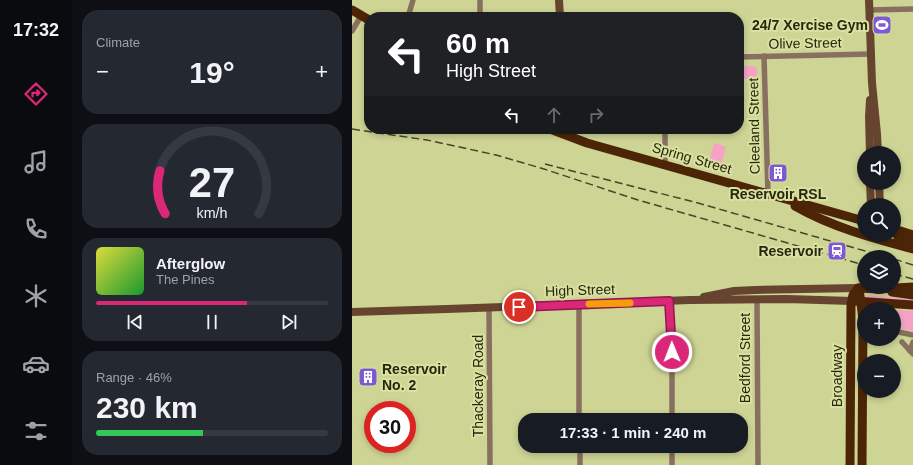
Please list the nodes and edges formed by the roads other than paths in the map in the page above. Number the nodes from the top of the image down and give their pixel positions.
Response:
1 (413, 0) edge
2 (480, 0) edge
3 (559, 0) edge
4 (869, 0) edge
5 (913, 9) edge
6 (352, 10) edge
7 (869, 10) junction
8 (409, 12) edge
9 (480, 12) edge
10 (560, 12) edge
11 (364, 17) edge
12 (364, 19) edge
13 (352, 31) edge
14 (871, 54) junction
15 (764, 56) junction
16 (744, 57) edge
17 (872, 83) junction
18 (567, 134) edge
19 (665, 134) edge
20 (870, 146) edge
21 (878, 146) edge
22 (665, 165) junction
23 (768, 194) junction
24 (812, 211) junction
25 (857, 220) edge
26 (901, 231) edge
27 (857, 232) edge
28 (913, 235) edge
29 (901, 238) edge
30 (891, 242) edge
31 (913, 242) edge
32 (913, 249) edge
33 (913, 287) edge
34 (857, 288) edge
35 (901, 288) edge
36 (857, 290) edge
37 (734, 291) junction
38 (901, 293) edge
39 (913, 295) edge
40 (757, 299) junction
41 (690, 300) junction
42 (733, 300) junction
43 (671, 301) junction
44 (856, 301) junction
45 (579, 304) junction
46 (913, 306) edge
47 (489, 308) junction
48 (901, 308) edge
49 (352, 312) edge
50 (901, 332) edge
51 (913, 335) edge
52 (902, 342) dead end
53 (913, 342) edge
54 (912, 353) edge
55 (851, 372) junction
56 (857, 372) edge
57 (862, 398) edge
58 (579, 413) edge
59 (672, 413) edge
60 (580, 453) edge
61 (672, 453) edge
62 (490, 465) edge
63 (580, 465) edge
64 (672, 465) edge
65 (758, 465) edge
66 (850, 465) edge
67 (862, 465) edge

1 - 8 street
2 - 9 street
3 - 10 main road
4 - 7 main road
5 - 7 street
6 - 11 main road
7 - 14 main road
12 - 13 street
14 - 15 street, Olive Street
14 - 17 main road
15 - 16 street, Olive Street
15 - 23 street, Cleeland Street
17 - 20 main road
17 - 21 main road
18 - 22 main road, Spring Street
19 - 22 street
22 - 23 main road, Spring Street
23 - 24 main road, Spring Street
24 - 25 main road, Spring Street
24 - 27 main road, Spring Street
26 - 28 main road
29 - 31 main road
30 - 32 main road, Spring Street
33 - 35 main road, High Street
34 - 37 main road, High Street
36 - 44 main road, Broadway
37 - 41 main road, High Street
37 - 42 main road
38 - 39 main road, High Street
40 - 42 main road, High Street
40 - 44 main road, High Street
40 - 65 street, Bedford Street
41 - 42 main road, High Street
41 - 43 main road, High Street
43 - 45 main road, High Street
43 - 59 street
44 - 46 main road, High Street
44 - 55 main road, Broadway
45 - 47 main road, High Street
45 - 58 street
46 - 48 main road
47 - 49 main road, High Street
47 - 62 street, Thackeray Road
50 - 51 street
52 - 54 street
53 - 54 street
55 - 56 main road
55 - 66 main road, Broadway
57 - 67 main road, Broadway
60 - 63 street
61 - 64 street

